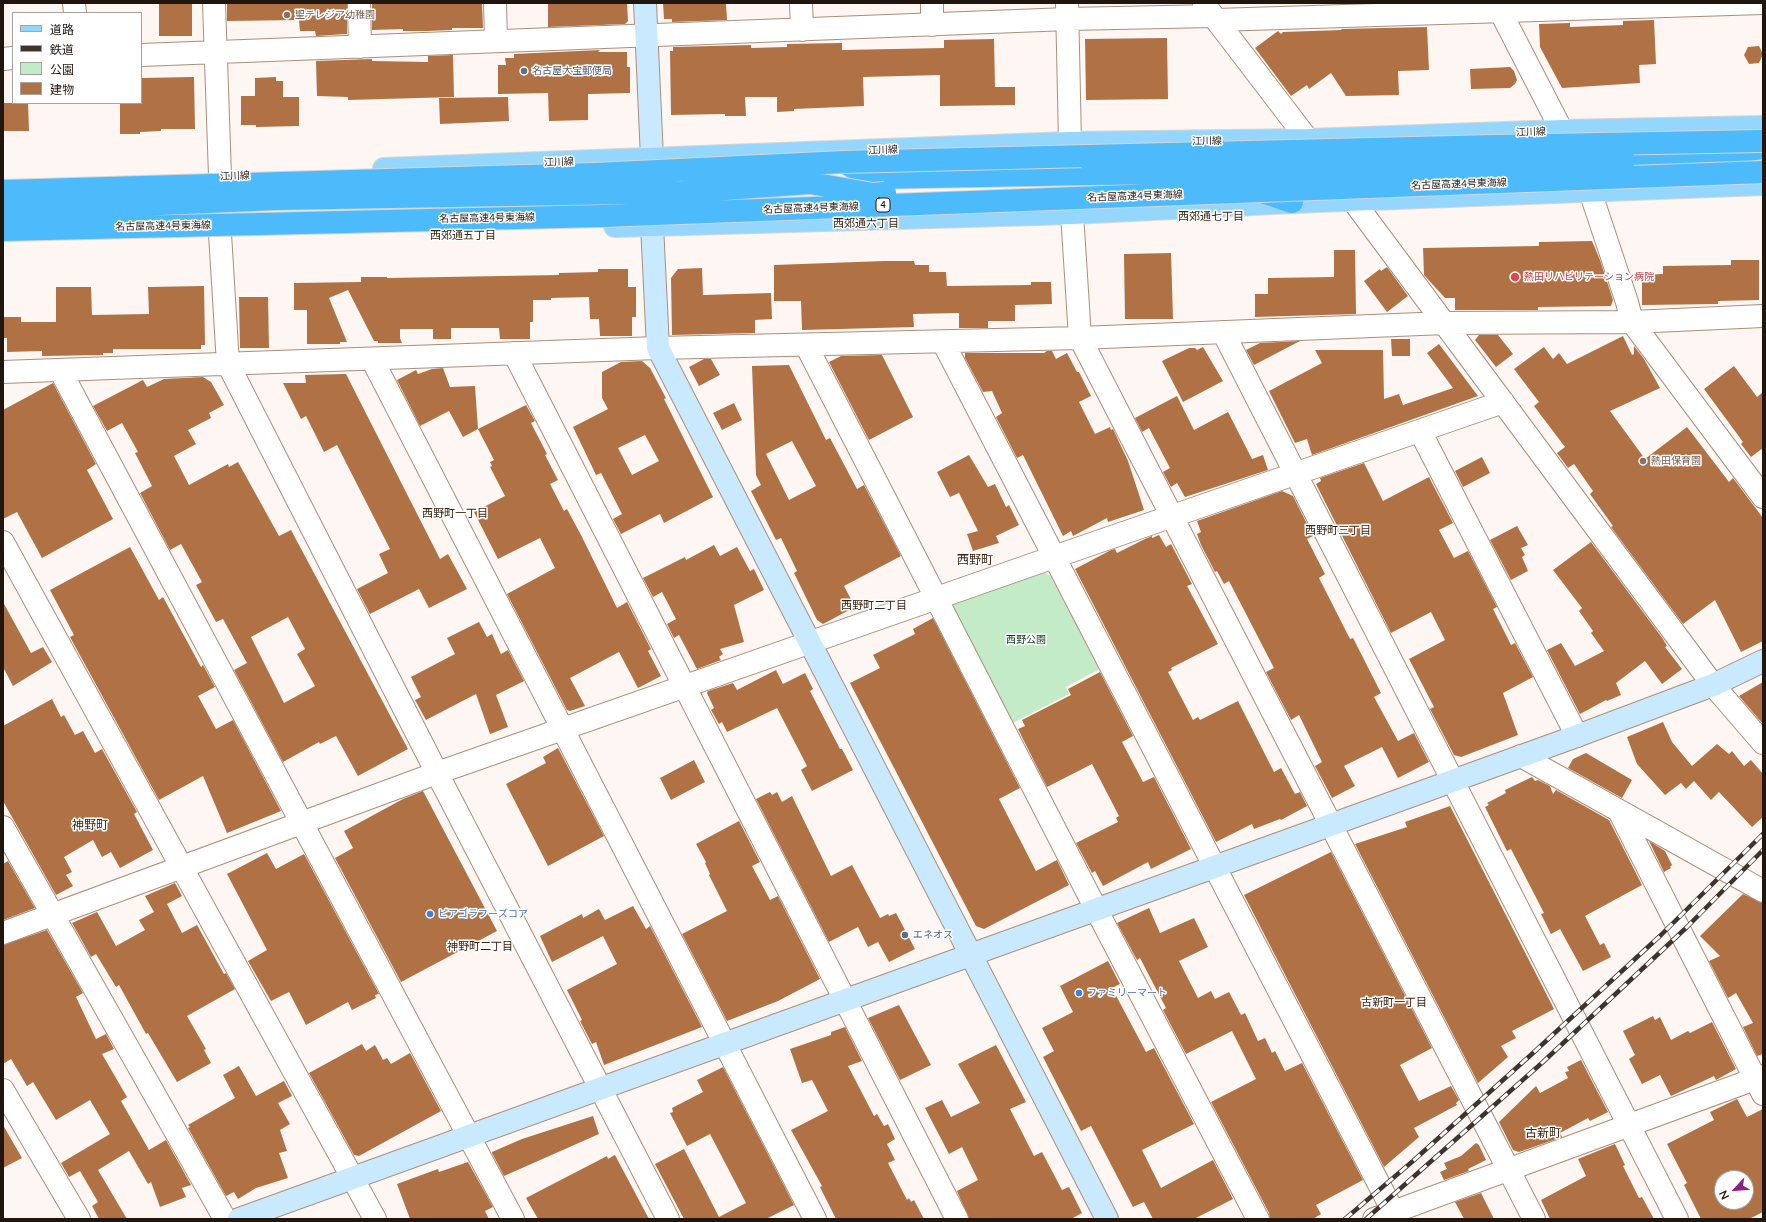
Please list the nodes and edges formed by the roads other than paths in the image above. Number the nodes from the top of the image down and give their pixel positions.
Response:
1 (214, 3) edge
2 (359, 3) edge
3 (495, 3) edge
4 (645, 3) edge
5 (801, 3) edge
6 (932, 3) edge
7 (1763, 3) edge
8 (1498, 7) edge
9 (1364, 9) edge
10 (1068, 11) edge
11 (1211, 13) edge
12 (932, 25) junction
13 (802, 30) junction
14 (646, 35) junction
15 (496, 42) junction
16 (360, 47) junction
17 (215, 53) junction
18 (142, 55) edge
19 (1763, 127) edge
20 (1562, 131) junction
21 (1308, 140) junction
22 (1763, 142) edge
23 (1070, 143) junction
24 (1763, 148) edge
25 (652, 158) junction
26 (844, 162) junction
27 (1763, 172) edge
28 (220, 176) junction
29 (1763, 184) edge
30 (3, 186) edge
31 (1590, 190) junction
32 (3, 191) edge
33 (1354, 201) junction
34 (1292, 202) junction
35 (3, 211) edge
36 (1072, 213) junction
37 (652, 225) junction
38 (3, 230) edge
39 (220, 234) junction
40 (3, 240) edge
41 (1763, 316) edge
42 (1632, 322) junction
43 (1445, 323) junction
44 (1223, 332) junction
45 (1080, 338) junction
46 (942, 342) junction
47 (806, 345) junction
48 (658, 348) junction
49 (514, 353) junction
50 (372, 359) junction
51 (228, 364) junction
52 (60, 370) junction
53 (3, 372) edge
54 (1503, 402) junction
55 (1420, 431) junction
56 (1295, 474) junction
57 (1763, 497) edge
58 (1172, 516) junction
59 (3, 542) edge
60 (1054, 557) junction
61 (936, 598) junction
62 (809, 643) junction
63 (1763, 661) edge
64 (1713, 685) junction
65 (684, 686) junction
66 (563, 729) junction
67 (1577, 736) junction
68 (1763, 743) edge
69 (1521, 756) junction
70 (436, 773) junction
71 (1452, 781) junction
72 (1619, 811) junction
73 (302, 823) junction
74 (1330, 825) junction
75 (3, 827) edge
76 (181, 866) junction
77 (1214, 867) junction
78 (1763, 891) edge
79 (1096, 909) junction
80 (52, 915) junction
81 (3, 933) edge
82 (970, 955) junction
83 (846, 1001) junction
84 (725, 1044) junction
85 (1760, 1083) edge
86 (600, 1089) junction
87 (3, 1090) edge
88 (1629, 1125) junction
89 (469, 1136) junction
90 (1508, 1169) junction
91 (353, 1178) junction
92 (1388, 1216) edge
93 (78, 1219) edge
94 (224, 1219) edge
95 (239, 1219) edge
96 (375, 1219) edge
97 (513, 1219) edge
98 (668, 1219) edge
99 (815, 1219) edge
100 (958, 1219) edge
101 (1107, 1219) edge
102 (1258, 1219) edge
103 (1534, 1219) edge
104 (1677, 1219) edge

1 - 17 street
2 - 16 street
3 - 15 street
4 - 14 street
5 - 13 street
6 - 12 street
7 - 8 street
8 - 9 street
8 - 20 street
9 - 11 street
10 - 11 street
10 - 12 street
10 - 23 street
11 - 21 street
12 - 13 street
13 - 14 street
14 - 15 street
14 - 25 street
15 - 16 street
16 - 17 street
17 - 18 street
17 - 28 street
19 - 20 main road, 江川線
20 - 21 main road, 江川線
21 - 23 main road, 江川線
21 - 33 street
22 - 26 highway, bridge
23 - 25 main road, 江川線
24 - 26 highway, bridge
25 - 28 main road, 江川線
25 - 37 street
26 - 32 highway, bridge
27 - 38 highway, 名古屋高速4号東海線 / 4, bridge
28 - 30 main road, 江川線
28 - 39 street
29 - 31 main road
31 - 33 main road
31 - 42 street
33 - 34 main road
33 - 43 street
34 - 35 highway, bridge
34 - 36 main road
36 - 37 main road
36 - 45 street
37 - 39 main road
37 - 48 street
39 - 40 main road
39 - 51 street
41 - 42 street
42 - 43 street
42 - 57 street
43 - 44 street
43 - 54 street
44 - 45 street
44 - 56 street
45 - 46 street
45 - 58 street
46 - 47 street
46 - 60 street
47 - 48 street
47 - 61 street
48 - 49 street
48 - 62 street
49 - 50 street
49 - 65 street
50 - 51 street
50 - 66 street
51 - 52 street
51 - 70 street
52 - 53 street
52 - 73 street
54 - 55 street
54 - 64 street
55 - 56 street
55 - 67 street
56 - 58 street
56 - 71 street
58 - 60 street
58 - 74 street
59 - 76 street
60 - 61 street
60 - 77 street
61 - 62 street
61 - 79 street
62 - 65 street
62 - 82 street
63 - 64 street
64 - 67 street
64 - 68 street
65 - 66 street
65 - 83 street
66 - 70 street
66 - 84 street
67 - 69 street
69 - 71 street
69 - 72 street
70 - 73 street
70 - 86 street
71 - 74 street
71 - 88 street
72 - 78 street
72 - 85 street
73 - 76 street
73 - 89 street
74 - 77 street
74 - 90 street
75 - 80 street
76 - 80 street
76 - 91 street
77 - 79 street
77 - 92 street
79 - 82 street
79 - 102 street
80 - 81 street
80 - 94 street
82 - 83 street
82 - 101 street
83 - 84 street
83 - 100 street
84 - 86 street
84 - 99 street
85 - 88 street
86 - 89 street
86 - 98 street
87 - 93 street
88 - 90 street
88 - 104 street
89 - 91 street
89 - 97 street
90 - 92 street
90 - 103 street
91 - 95 street
91 - 96 street

